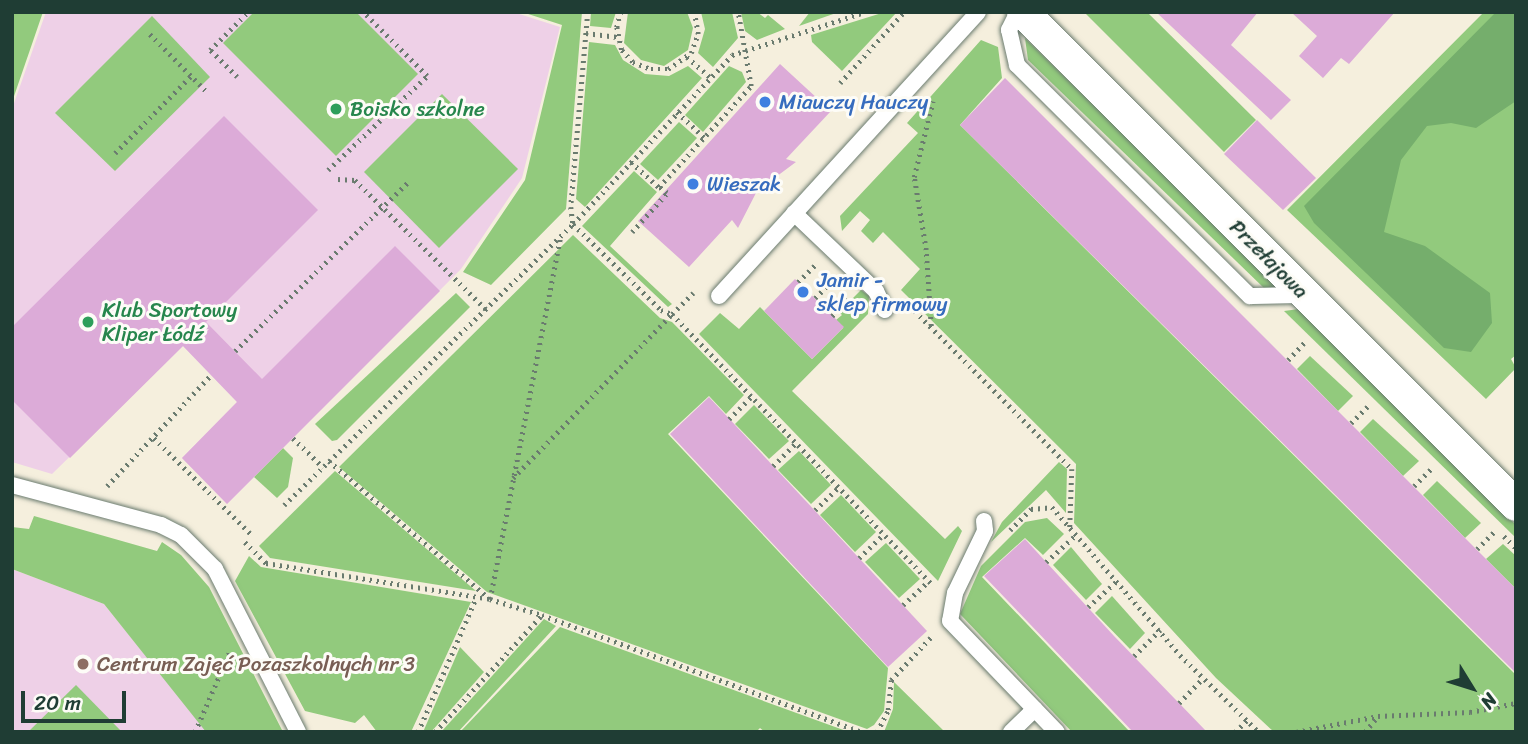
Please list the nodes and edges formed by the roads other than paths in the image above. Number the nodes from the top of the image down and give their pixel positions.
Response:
1 (978, 12) edge
2 (1017, 12) edge
3 (1023, 12) edge
4 (794, 213) junction
5 (1305, 295) junction
6 (719, 296) dead end
7 (885, 310) dead end
8 (12, 485) edge
9 (1506, 517) edge
10 (984, 521) dead end
11 (1035, 709) junction
12 (298, 732) edge
13 (1011, 732) edge
14 (1057, 732) edge

1 - 4 lane
2 - 5 lane
3 - 5 street, Przełajowa
4 - 6 lane
4 - 7 lane
5 - 9 street, Przełajowa
8 - 12 lane
10 - 11 lane
11 - 13 lane
11 - 14 lane

